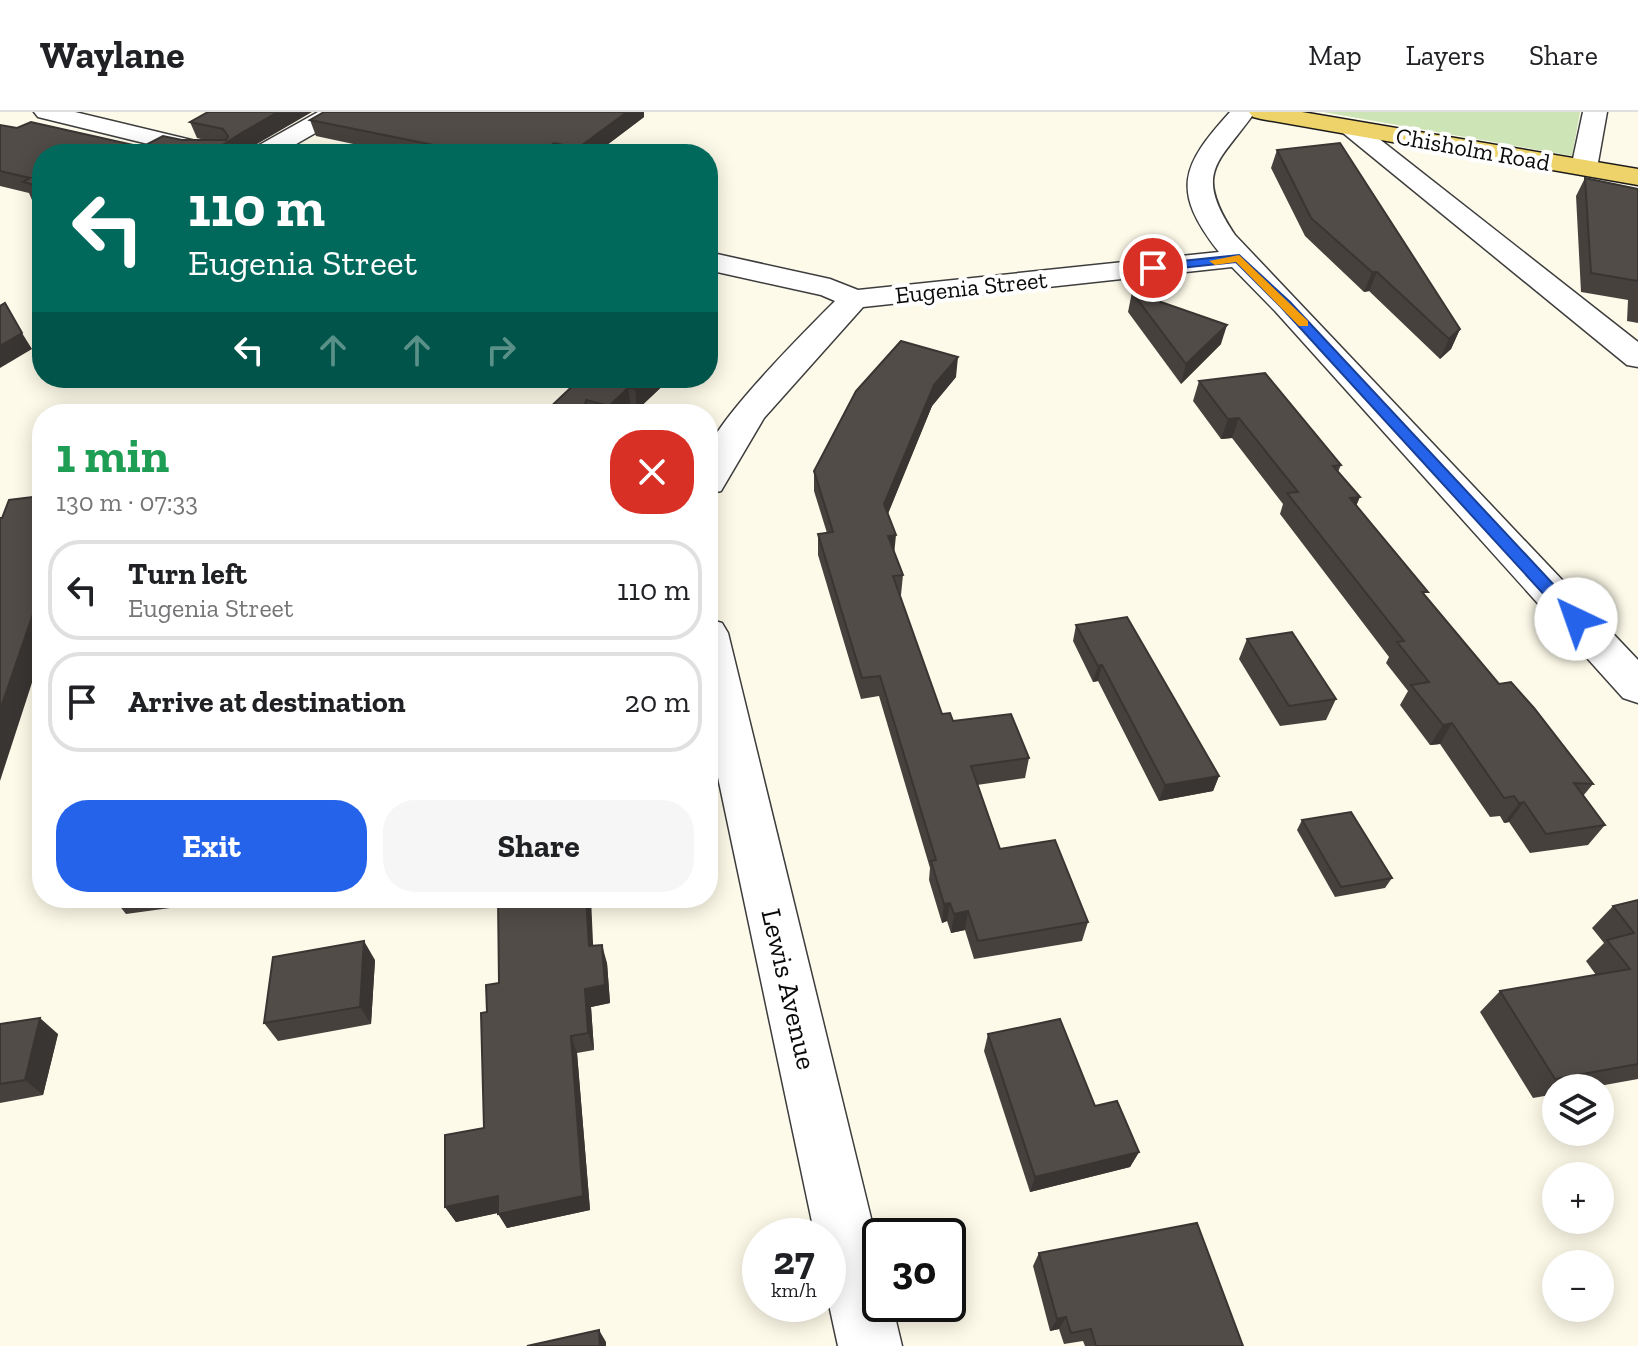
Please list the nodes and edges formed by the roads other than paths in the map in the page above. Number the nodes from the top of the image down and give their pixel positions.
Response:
1 (46, 112) edge
2 (335, 112) edge
3 (1243, 112) edge
4 (1261, 112) edge
5 (1595, 112) edge
6 (1351, 128) junction
7 (179, 144) edge
8 (279, 144) edge
9 (1584, 168) junction
10 (1638, 177) edge
11 (1239, 258) junction
12 (718, 263) edge
13 (854, 299) junction
14 (1638, 358) edge
15 (718, 459) edge
16 (718, 677) edge
17 (1638, 687) edge
18 (870, 1346) edge

1 - 7 street
2 - 8 street
3 - 11 street
4 - 6 main road, Chisholm Road
5 - 9 street
6 - 9 main road, Chisholm Road
6 - 14 street
9 - 10 main road, Chisholm Road
11 - 13 street, Eugenia Street
11 - 17 street
12 - 13 street, Eugenia Street
13 - 15 street
16 - 18 street, Lewis Avenue

